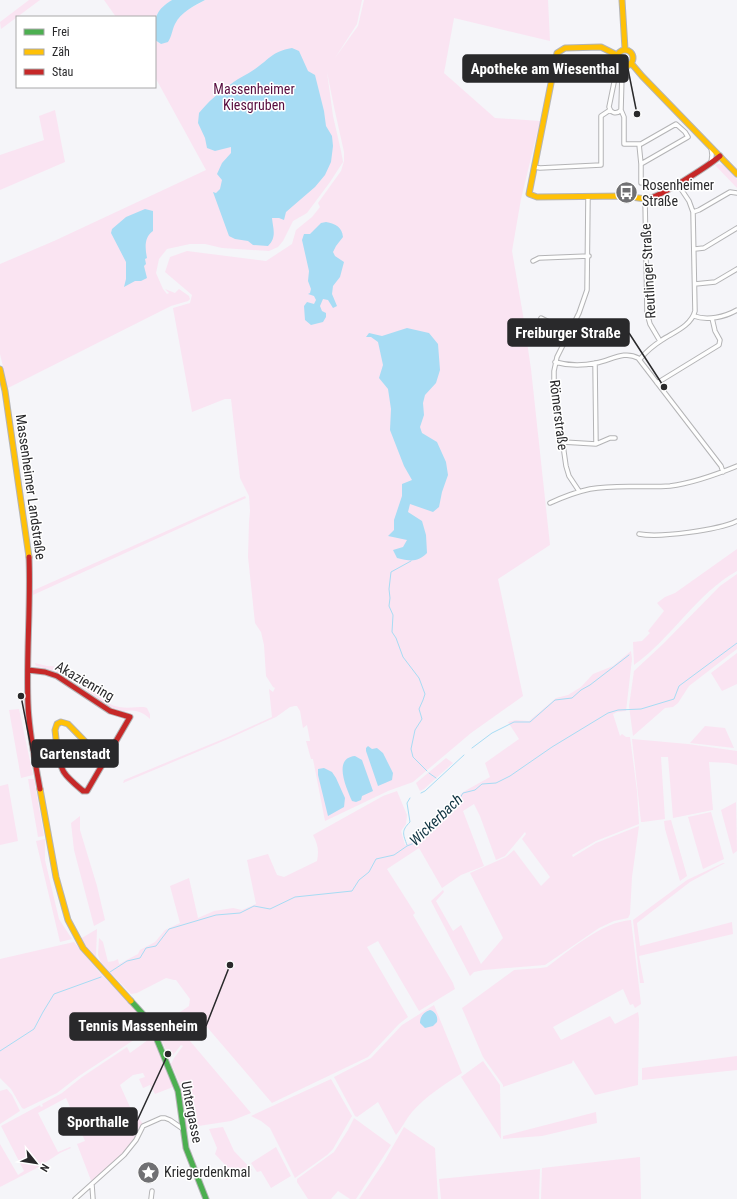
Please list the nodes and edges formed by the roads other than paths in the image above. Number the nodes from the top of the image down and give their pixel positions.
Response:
1 (622, 0) edge
2 (626, 49) junction
3 (617, 55) junction
4 (618, 63) junction
5 (631, 63) junction
6 (625, 66) junction
7 (610, 110) junction
8 (621, 110) junction
9 (639, 144) junction
10 (711, 146) junction
11 (720, 156) junction
12 (711, 163) junction
13 (640, 164) junction
14 (534, 167) junction
15 (737, 174) edge
16 (641, 183) dead end
17 (678, 183) junction
18 (737, 193) edge
19 (588, 197) junction
20 (645, 199) junction
21 (693, 212) junction
22 (737, 228) edge
23 (695, 249) junction
24 (588, 256) junction
25 (533, 261) dead end
26 (737, 269) edge
27 (696, 284) junction
28 (737, 310) edge
29 (694, 316) junction
30 (541, 318) dead end
31 (712, 318) junction
32 (569, 332) junction
33 (660, 341) junction
34 (640, 359) junction
35 (555, 362) junction
36 (594, 364) junction
37 (0, 369) edge
38 (657, 383) junction
39 (615, 438) dead end
40 (563, 442) junction
41 (596, 444) junction
42 (737, 466) edge
43 (723, 472) junction
44 (579, 492) junction
45 (550, 503) dead end
46 (737, 521) edge
47 (639, 534) dead end
48 (28, 670) junction
49 (104, 761) junction
50 (124, 992) joint
51 (183, 1129) junction
52 (92, 1185) junction
53 (152, 1191) dead end
54 (75, 1199) edge
55 (93, 1199) edge
56 (151, 1199) edge
57 (206, 1199) edge

1 - 2 street
2 - 3 street
2 - 5 street
3 - 4 street
3 - 14 street
4 - 6 street
4 - 7 street
5 - 6 street
5 - 10 street
6 - 8 street
7 - 8 street
7 - 14 street
8 - 9 street
9 - 13 street
9 - 13 street
10 - 11 street
10 - 12 street
11 - 12 street
11 - 15 street
12 - 17 street
13 - 16 street
14 - 19 street
17 - 20 street
17 - 21 street
18 - 21 street
19 - 20 street
19 - 24 street, Römerstraße
20 - 33 street, Reutlinger Straße
21 - 23 street
22 - 23 street
23 - 27 street
24 - 25 street
24 - 32 street, Römerstraße
26 - 27 street
27 - 29 street
28 - 31 street
29 - 31 street
29 - 33 street
30 - 32 street
31 - 38 street
32 - 35 street, Römerstraße
33 - 34 street
34 - 36 street
34 - 38 street
35 - 36 street
35 - 40 street, Römerstraße
36 - 41 street
37 - 48 street, Massenheimer Landstraße
38 - 43 street
39 - 41 street
40 - 41 street
40 - 44 street, Römerstraße
42 - 43 street
43 - 44 street
44 - 45 street
46 - 47 street
48 - 49 street, Akazienring
48 - 50 street, Massenheimer Landstraße
49 - 49 street
50 - 51 street, Untergasse
51 - 52 street
51 - 57 street, Untergasse
52 - 54 street
52 - 55 street
53 - 56 street

